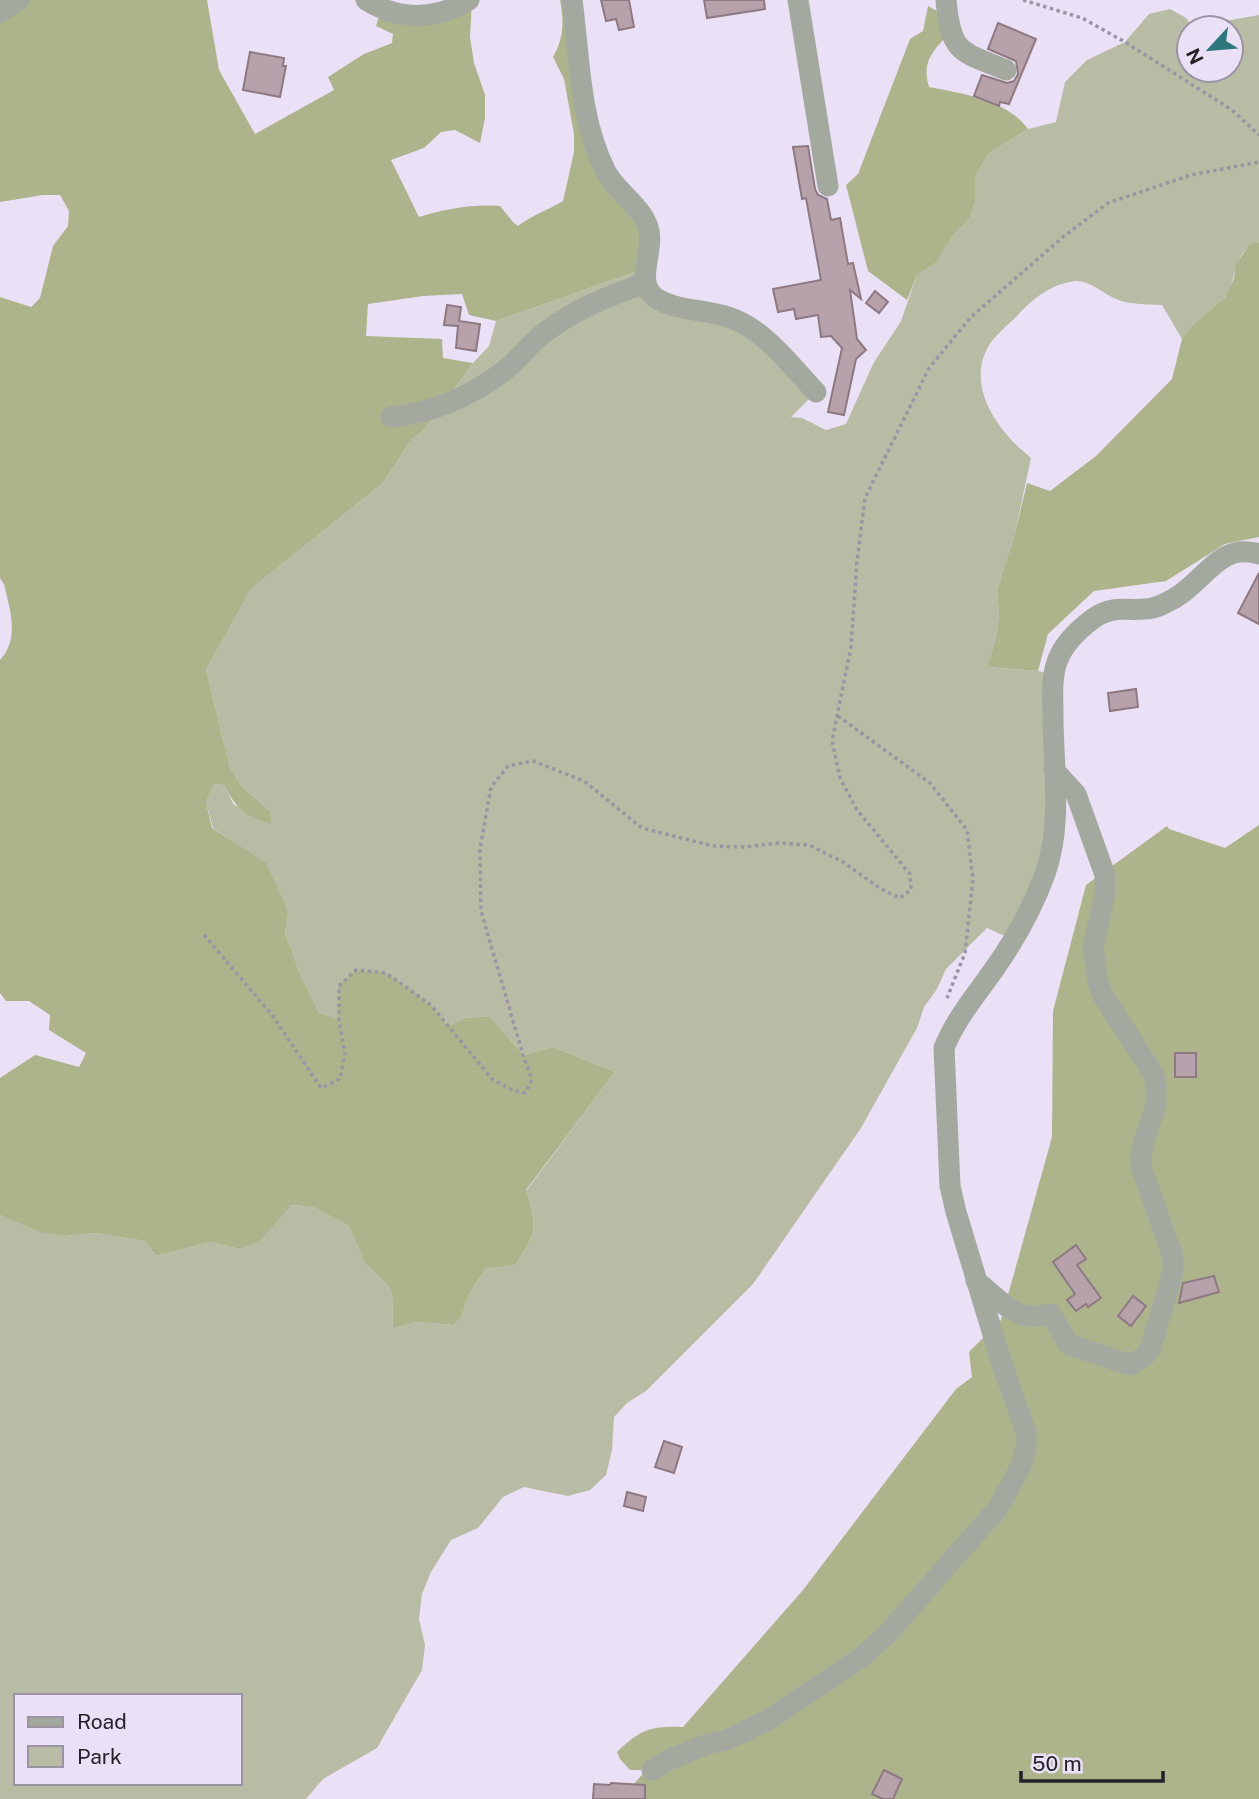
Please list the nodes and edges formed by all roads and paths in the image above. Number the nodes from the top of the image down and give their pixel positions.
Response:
1 (19, 0) edge
2 (366, 0) edge
3 (469, 0) edge
4 (572, 0) edge
5 (798, 0) edge
6 (946, 0) edge
7 (1023, 0) edge
8 (0, 12) edge
9 (1006, 70) dead end
10 (1259, 135) edge
11 (1259, 162) edge
12 (828, 186) dead end
13 (645, 284) junction
14 (816, 393) dead end
15 (391, 417) dead end
16 (1259, 554) edge
17 (838, 716) junction
18 (1054, 770) junction
19 (205, 935) dead end
20 (944, 1008) dead end
21 (976, 1281) junction
22 (652, 1770) dead end

1 - 8 street
2 - 3 street
4 - 13 street
5 - 12 street
6 - 9 street
7 - 10 path
11 - 17 path
13 - 14 street
13 - 15 street
16 - 18 street
17 - 19 path
17 - 20 path
18 - 21 street
18 - 21 street
21 - 22 street

